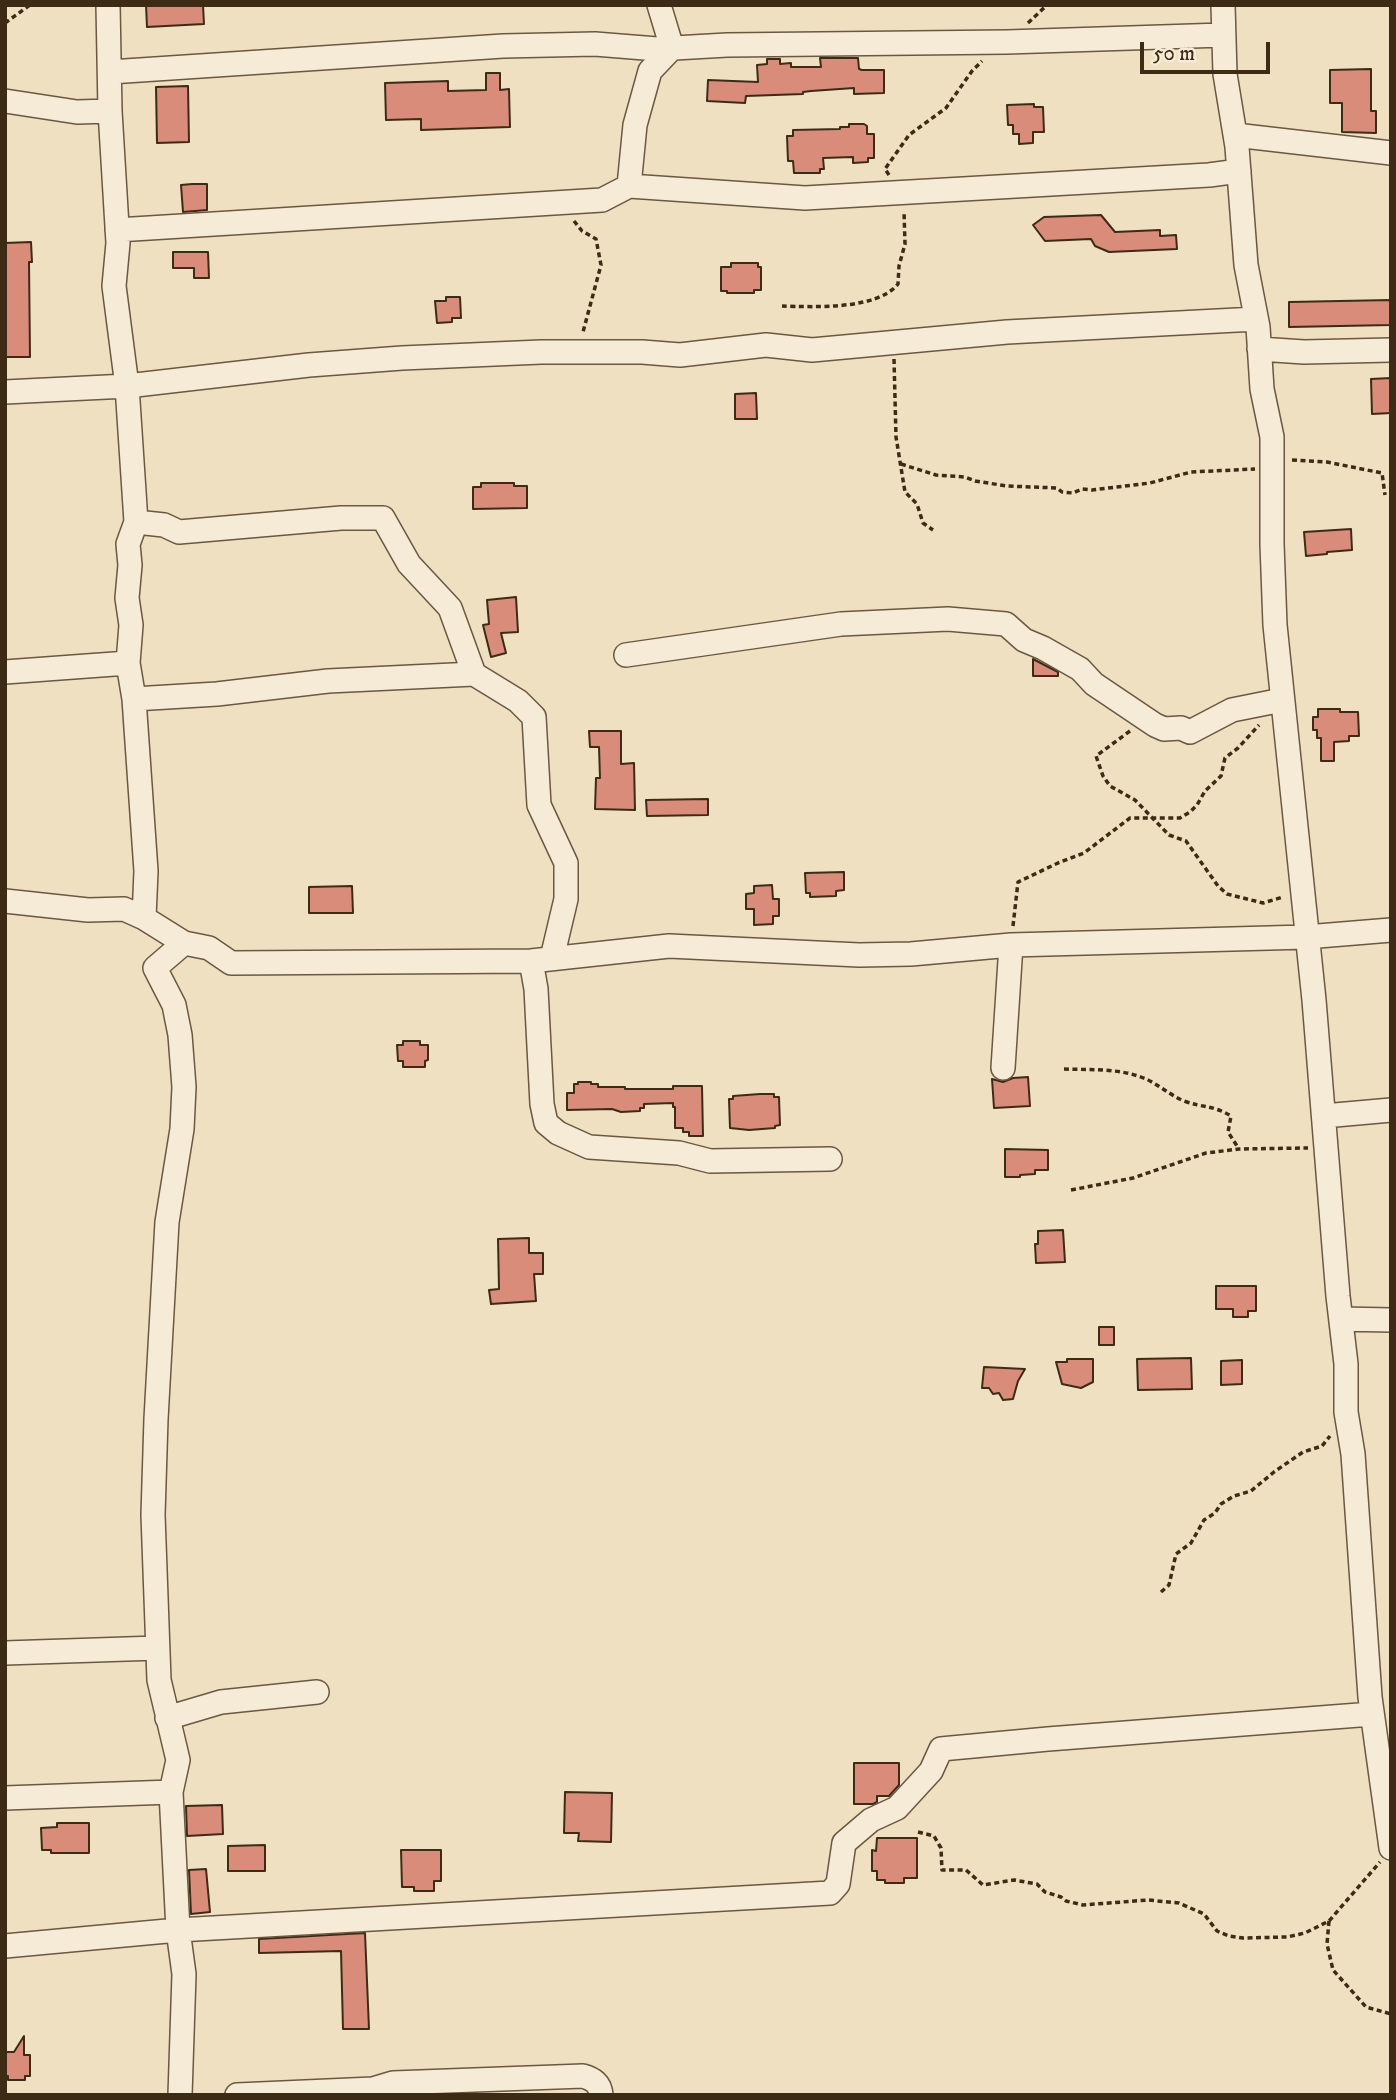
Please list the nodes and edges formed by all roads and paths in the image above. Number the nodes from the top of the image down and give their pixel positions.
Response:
1 (30, 5) edge
2 (108, 5) edge
3 (659, 5) edge
4 (1223, 5) edge
5 (1246, 5) edge
6 (1272, 5) edge
7 (5, 23) edge
8 (1223, 35) junction
9 (672, 48) junction
10 (110, 72) junction
11 (5, 101) edge
12 (110, 111) junction
13 (1235, 135) junction
14 (1391, 153) edge
15 (1239, 171) junction
16 (629, 186) junction
17 (572, 220) dead end
18 (117, 230) junction
19 (1256, 320) junction
20 (892, 342) junction
21 (1259, 349) junction
22 (1391, 350) edge
23 (575, 353) junction
24 (127, 386) junction
25 (5, 392) edge
26 (1278, 455) junction
27 (901, 464) junction
28 (1385, 495) dead end
29 (136, 522) junction
30 (933, 530) dead end
31 (626, 655) dead end
32 (128, 663) junction
33 (5, 672) edge
34 (474, 674) junction
35 (134, 699) junction
36 (1282, 700) junction
37 (1145, 720) junction
38 (1152, 817) junction
39 (1301, 892) junction
40 (5, 901) edge
41 (144, 918) junction
42 (1391, 930) edge
43 (1307, 937) junction
44 (184, 943) junction
45 (1011, 945) junction
46 (542, 960) junction
47 (1003, 1068) dead end
48 (1064, 1069) dead end
49 (1391, 1110) edge
50 (1324, 1116) junction
51 (1326, 1148) junction
52 (1239, 1149) junction
53 (830, 1159) dead end
54 (1071, 1191) dead end
55 (1340, 1319) junction
56 (1391, 1320) edge
57 (1346, 1412) junction
58 (1161, 1592) dead end
59 (157, 1648) junction
60 (5, 1653) edge
61 (317, 1692) dead end
62 (1377, 1702) edge
63 (167, 1718) junction
64 (172, 1792) junction
65 (5, 1798) edge
66 (918, 1832) dead end
67 (1387, 1854) edge
68 (1329, 1921) junction
69 (178, 1930) junction
70 (5, 1946) edge
71 (1391, 2014) edge
72 (180, 2095) edge
73 (237, 2095) edge
74 (601, 2095) edge

1 - 7 path
2 - 10 street
3 - 9 street
4 - 8 street
5 - 6 path
8 - 9 street
8 - 13 street
9 - 10 street
9 - 16 street
10 - 12 street
11 - 12 street
12 - 18 street
13 - 14 street
13 - 15 street
15 - 16 street
15 - 19 street
16 - 18 street
17 - 23 path
18 - 24 street
19 - 20 street
19 - 21 street
20 - 23 street
20 - 27 path
21 - 22 street
21 - 26 street
23 - 24 street
24 - 25 street
24 - 29 street
26 - 27 path
26 - 28 path
26 - 36 street
27 - 30 path
29 - 32 street
29 - 34 street
31 - 37 street
32 - 33 street
32 - 35 street
34 - 35 street
34 - 46 street
35 - 41 street
36 - 37 street
36 - 38 path
36 - 39 street
37 - 38 path
38 - 39 path
38 - 45 path
39 - 43 street
40 - 41 street
41 - 44 street
42 - 43 street
43 - 45 street
43 - 50 street
44 - 46 street
44 - 59 street
45 - 46 street
45 - 47 street
46 - 53 street
48 - 52 path
49 - 50 street
50 - 51 street
51 - 52 path
51 - 55 street
52 - 54 path
55 - 56 street
55 - 57 street
57 - 58 path
57 - 62 street
59 - 60 street
59 - 63 street
61 - 63 street
62 - 67 street
62 - 69 street
63 - 64 street
64 - 65 street
64 - 69 street
66 - 68 path
67 - 68 path
68 - 71 path
69 - 70 street
69 - 72 street
73 - 74 street

